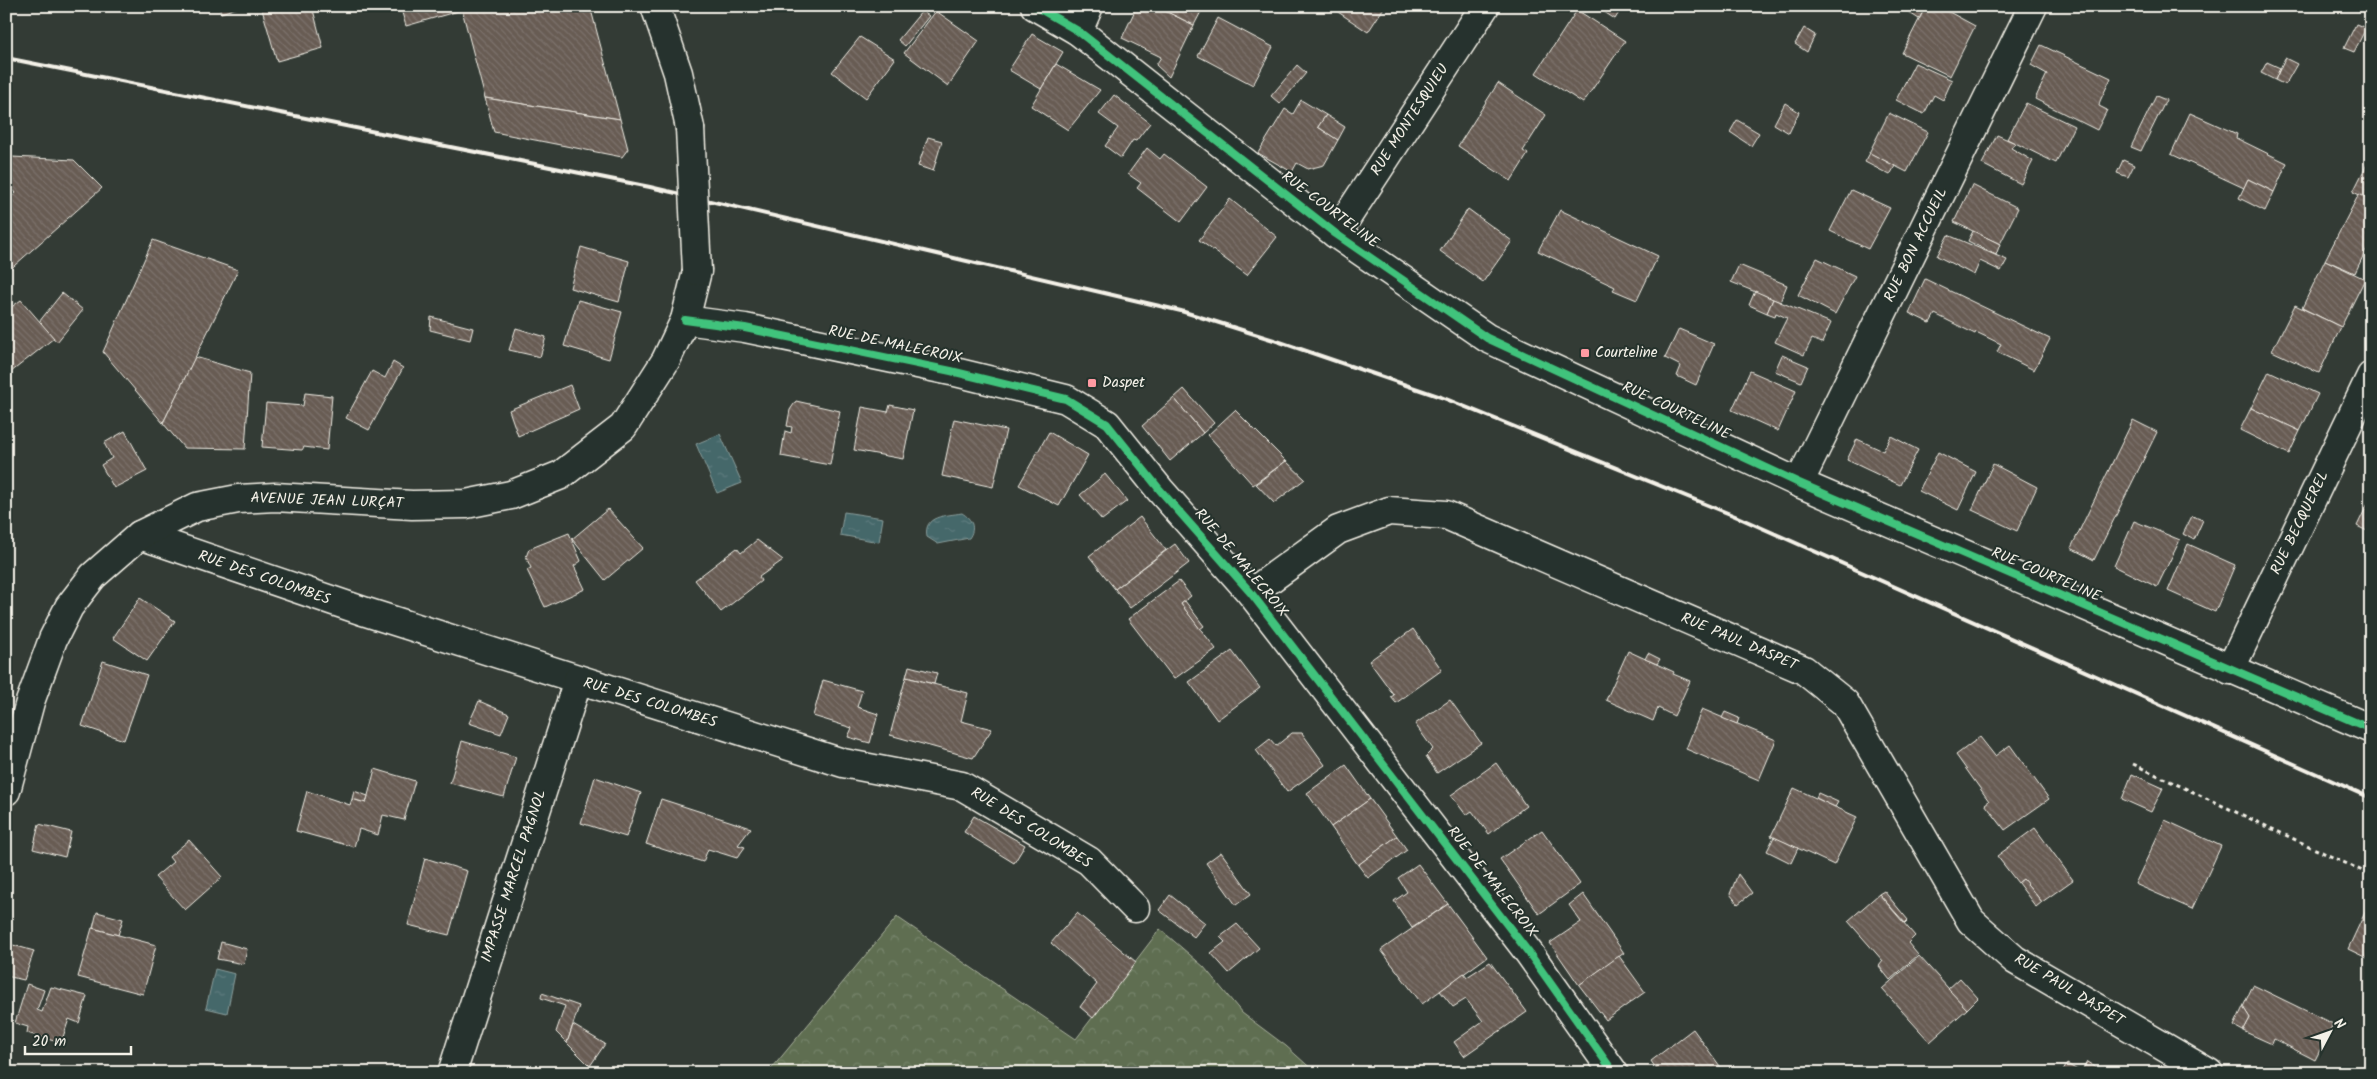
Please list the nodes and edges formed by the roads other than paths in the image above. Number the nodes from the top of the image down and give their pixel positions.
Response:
1 (655, 6) edge
2 (1035, 6) edge
3 (1089, 6) edge
4 (1485, 6) edge
5 (2033, 6) edge
6 (1078, 31) junction
7 (1336, 234) junction
8 (685, 320) junction
9 (2371, 376) edge
10 (1799, 483) junction
11 (140, 535) junction
12 (1252, 593) junction
13 (2230, 670) junction
14 (578, 680) junction
15 (2371, 728) edge
16 (6, 791) edge
17 (1135, 908) dead end
18 (452, 1073) edge
19 (1614, 1073) edge
20 (2210, 1073) edge

1 - 8 street, AVENUE JEAN LURÇAT, bridge
2 - 6 street, RUE COURTELINE
3 - 6 street
4 - 7 street, RUE MONTESQUIEU
5 - 10 street, RUE BON ACCUEIL
6 - 7 street, RUE COURTELINE
7 - 10 street, RUE COURTELINE
8 - 11 street, AVENUE JEAN LURÇAT
8 - 12 street, RUE DE MALECROIX
9 - 13 street, RUE BECQUEREL
10 - 13 street, RUE COURTELINE
11 - 14 street, RUE DES COLOMBES
11 - 16 street, AVENUE JEAN LURÇAT
12 - 19 street, RUE DE MALECROIX
12 - 20 street, RUE PAUL DASPET
13 - 15 street, RUE COURTELINE
14 - 17 street, RUE DES COLOMBES
14 - 18 street, IMPASSE MARCEL PAGNOL

